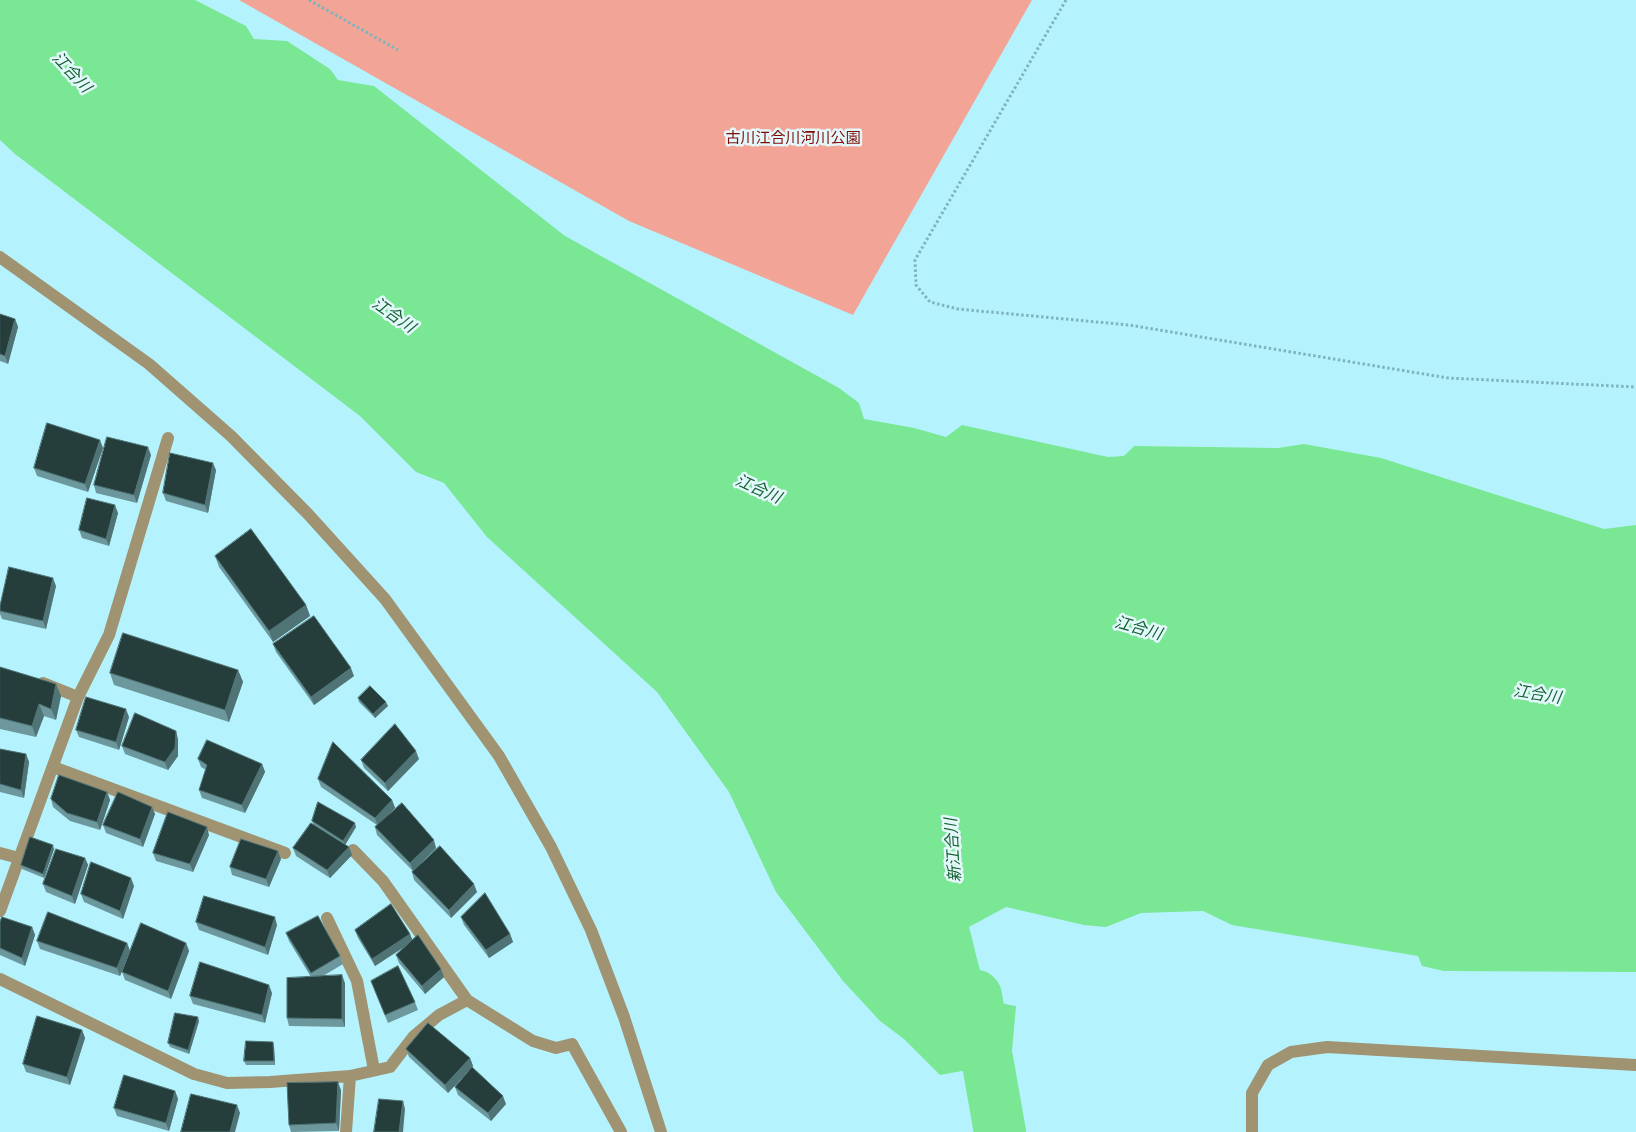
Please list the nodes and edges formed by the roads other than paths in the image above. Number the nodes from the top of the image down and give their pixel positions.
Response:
1 (0, 257) edge
2 (168, 438) dead end
3 (30, 677) edge
4 (78, 697) junction
5 (53, 767) junction
6 (353, 850) dead end
7 (0, 853) edge
8 (285, 853) dead end
9 (20, 858) junction
10 (0, 911) edge
11 (327, 918) dead end
12 (0, 979) edge
13 (467, 1000) junction
14 (1636, 1065) edge
15 (374, 1070) junction
16 (350, 1076) junction
17 (346, 1132) edge
18 (621, 1132) edge
19 (661, 1132) edge
20 (1252, 1132) edge

1 - 19 street
2 - 4 street
3 - 4 street
4 - 5 street
5 - 8 street
5 - 9 street
6 - 13 street
7 - 9 street
9 - 10 street
11 - 15 street
12 - 16 street
13 - 15 street
13 - 18 street
14 - 20 street
15 - 16 street
16 - 17 street

